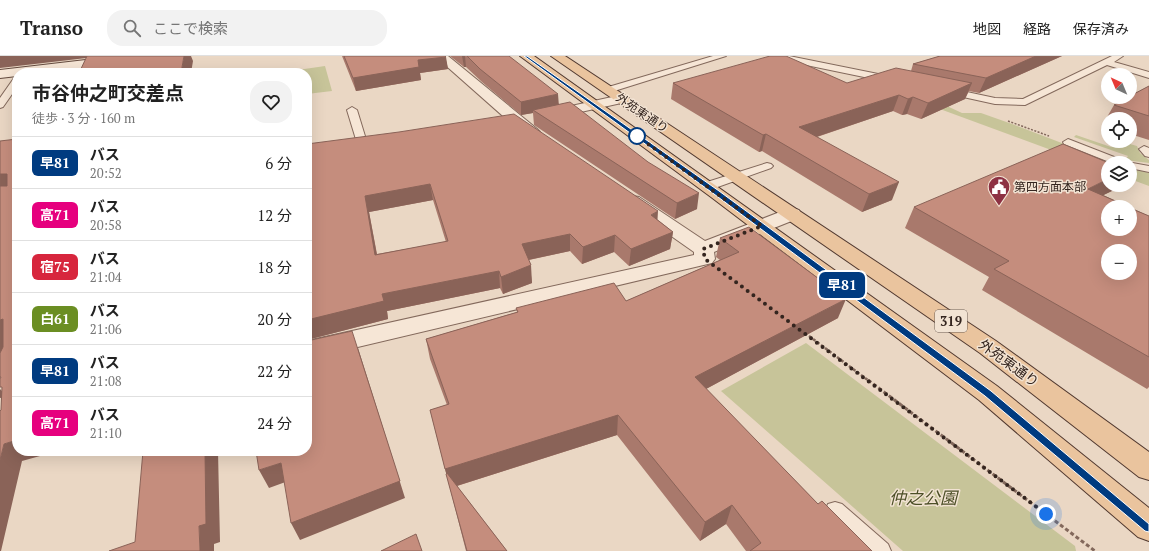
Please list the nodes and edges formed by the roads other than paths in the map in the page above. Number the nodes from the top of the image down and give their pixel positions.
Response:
1 (152, 56) edge
2 (441, 56) edge
3 (526, 56) edge
4 (557, 56) edge
5 (722, 56) edge
6 (777, 56) edge
7 (823, 56) edge
8 (1119, 56) edge
9 (807, 62) junction
10 (1106, 62) junction
11 (69, 68) edge
12 (0, 74) edge
13 (1149, 74) edge
14 (12, 75) edge
15 (901, 81) edge
16 (12, 87) edge
17 (608, 90) junction
18 (940, 90) edge
19 (621, 99) junction
20 (0, 105) edge
21 (593, 105) junction
22 (352, 110) dead end
23 (518, 122) junction
24 (495, 126) edge
25 (544, 140) edge
26 (1068, 142) road end
27 (379, 143) edge
28 (356, 147) joint
29 (1104, 156) edge
30 (767, 166) dead end
31 (1137, 166) edge
32 (1149, 169) edge
33 (737, 177) junction
34 (708, 187) junction
35 (620, 192) edge
36 (792, 214) junction
37 (762, 226) junction
38 (703, 249) junction
39 (312, 349) edge
40 (1149, 468) edge
41 (835, 511) dead end
42 (1149, 527) edge
43 (880, 551) edge

1 - 11 street
2 - 23 street
3 - 21 main road, 外苑東通り / 319
4 - 17 main road, 外苑東通り / 319
5 - 17 lane
6 - 9 lane
7 - 9 lane
8 - 10 lane
9 - 15 lane
10 - 13 lane
10 - 18 lane
12 - 14 street
16 - 20 lane
17 - 19 main road, 外苑東通り / 319
19 - 21 street
19 - 33 main road, 外苑東通り / 319
21 - 23 street
21 - 34 main road, 外苑東通り / 319
22 - 28 lane
23 - 24 street
23 - 25 street
26 - 29 lane
27 - 28 street
30 - 33 lane
31 - 32 lane
33 - 34 lane
33 - 36 main road, 外苑東通り / 319
34 - 37 main road, 外苑東通り / 319
35 - 38 street
36 - 37 street
36 - 40 main road, 外苑東通り / 319
37 - 38 street
37 - 42 main road, 外苑東通り / 319
38 - 39 street
41 - 43 lane

